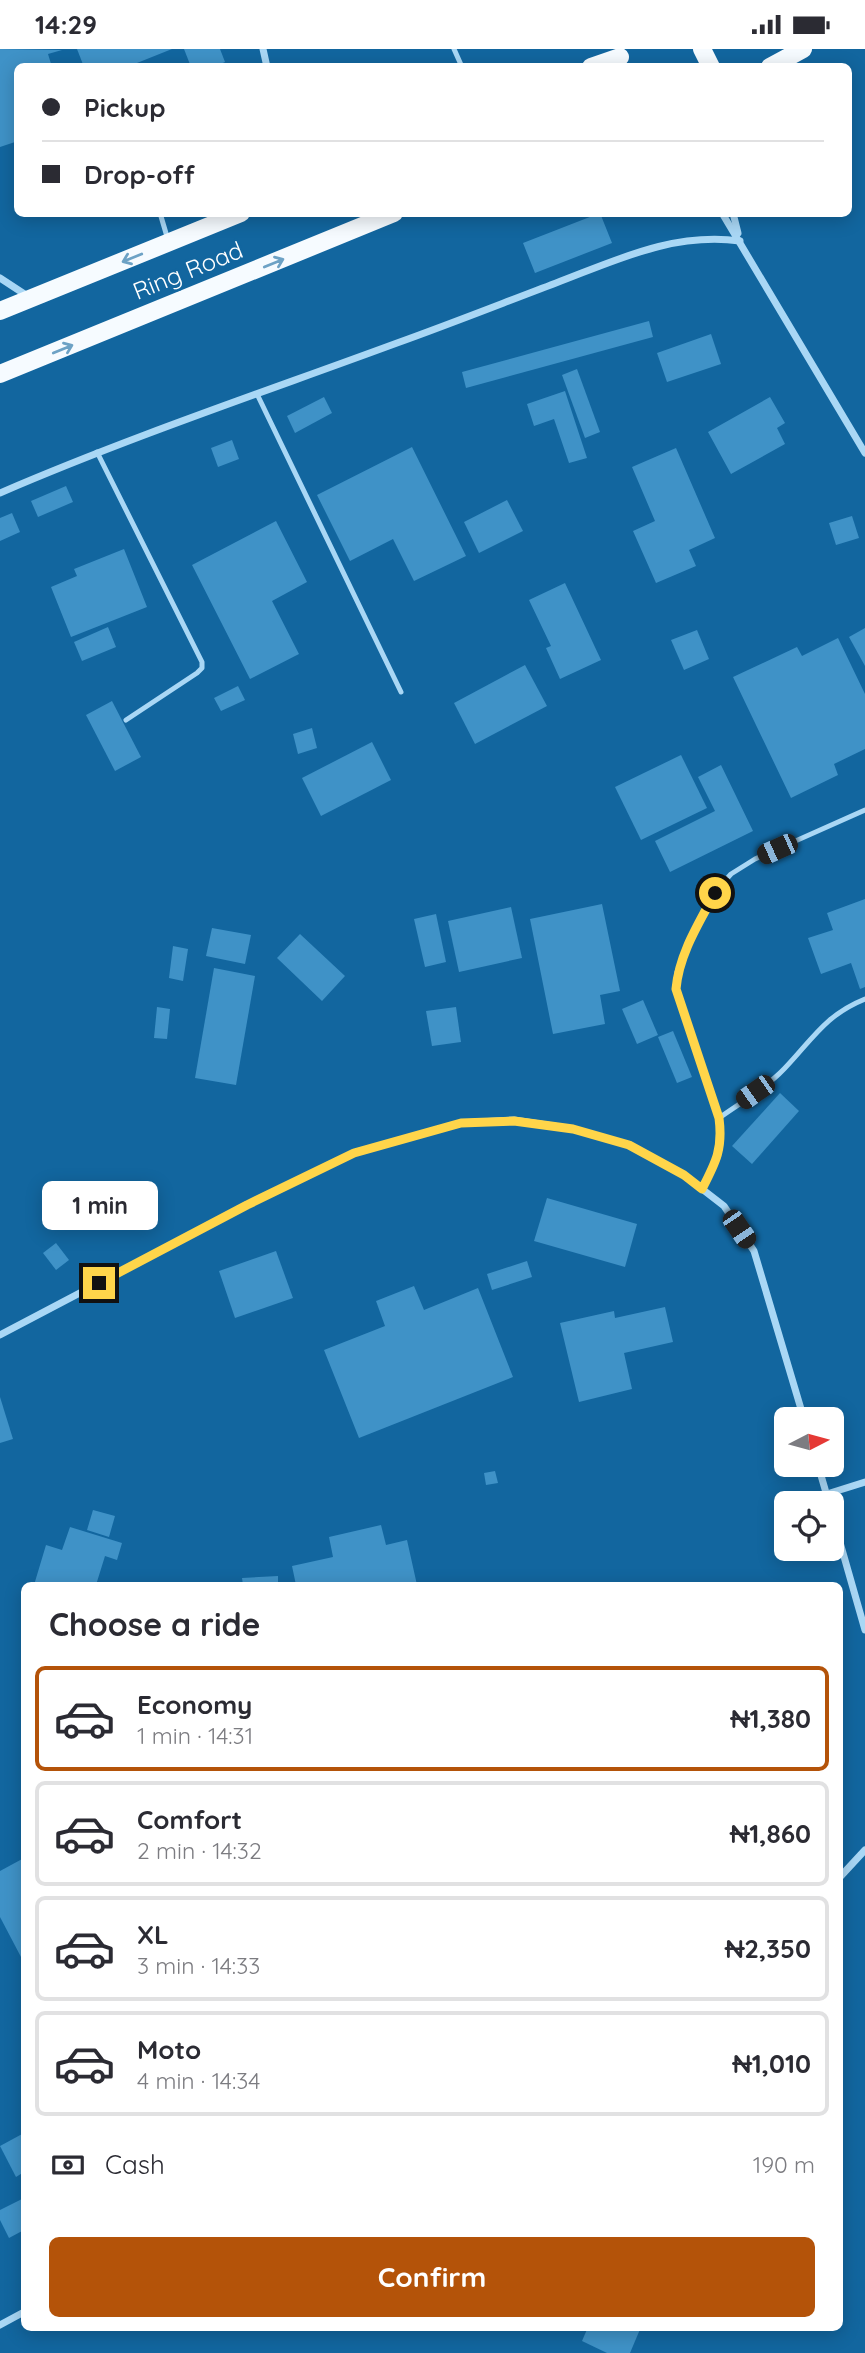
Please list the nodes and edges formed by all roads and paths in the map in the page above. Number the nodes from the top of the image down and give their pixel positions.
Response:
1 (803, 49) edge
2 (777, 63) edge
3 (161, 217) edge
4 (231, 217) edge
5 (384, 217) edge
6 (725, 217) edge
7 (734, 217) edge
8 (740, 241) junction
9 (169, 243) junction
10 (0, 278) edge
11 (31, 299) junction
12 (0, 311) edge
13 (0, 374) edge
14 (257, 394) junction
15 (97, 452) junction
16 (865, 453) edge
17 (0, 493) edge
18 (401, 692) dead end
19 (126, 720) dead end
20 (865, 810) edge
21 (865, 999) edge
22 (719, 1118) junction
23 (702, 1189) junction
24 (0, 1335) edge
25 (800, 1407) edge
26 (865, 1482) edge
27 (836, 1491) edge
28 (844, 1556) edge
29 (865, 1630) edge
30 (865, 1850) edge
31 (843, 1874) edge
32 (21, 2314) edge
33 (0, 2325) edge

1 - 2 main road
3 - 9 lane
4 - 9 main road, Ring Road
13 -> 5 main road, Ring Road
6 - 8 street
7 - 8 street
8 - 14 street
8 - 16 street
9 -> 11 main road, Ring Road
10 - 11 street
11 - 12 main road, Ring Road
14 - 15 street
14 - 18 lane
15 - 17 street
15 - 19 lane
20 - 22 lane
21 - 22 lane
22 - 23 lane
23 - 24 street
23 - 25 street
26 - 27 street
28 - 29 street
30 - 31 street
32 - 33 street

